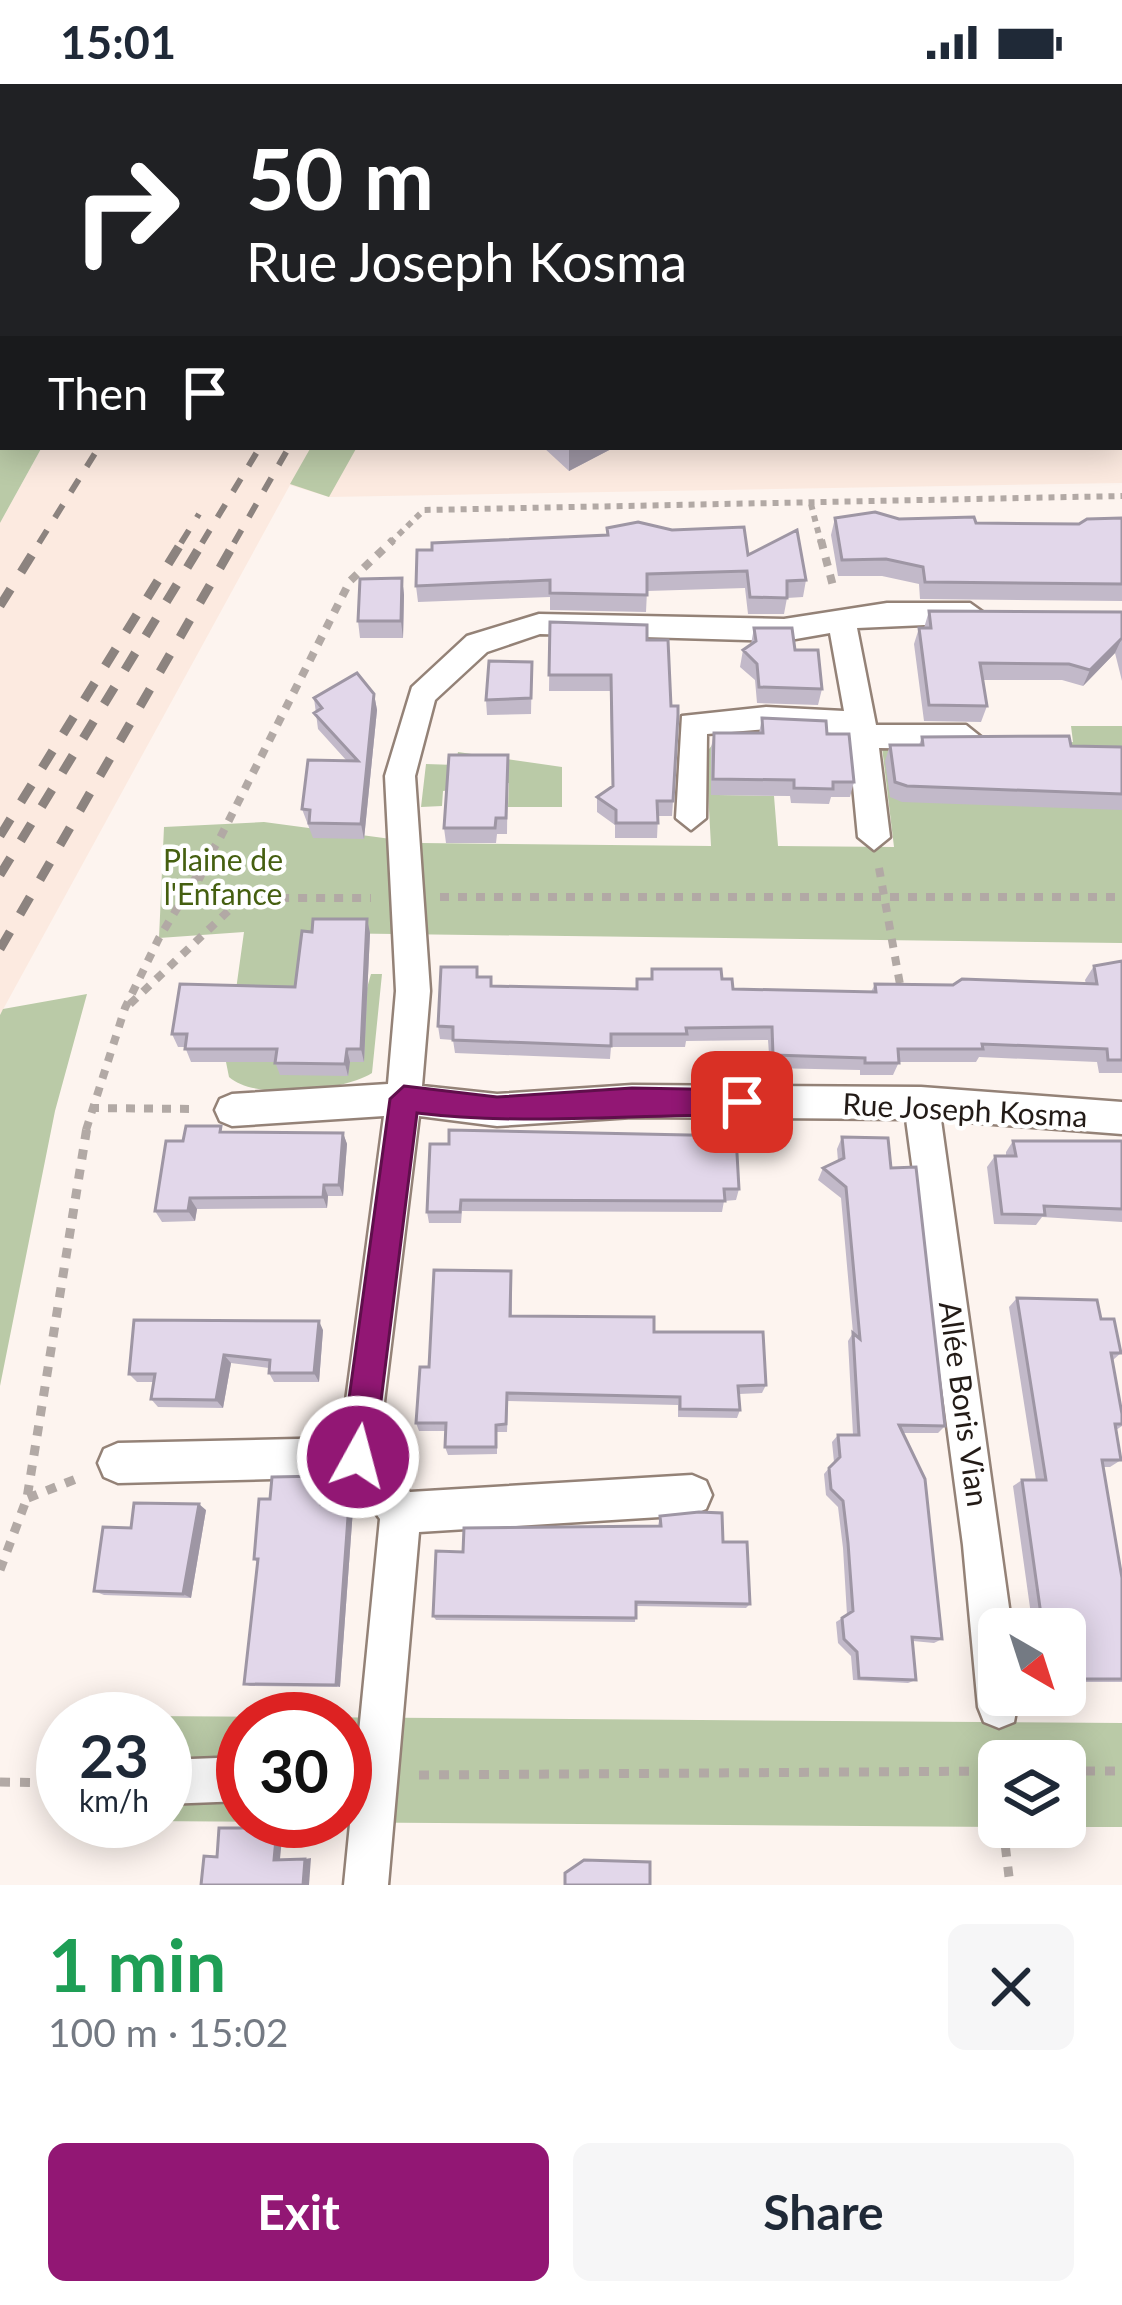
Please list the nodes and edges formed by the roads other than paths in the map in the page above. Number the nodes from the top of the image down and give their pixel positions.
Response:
1 (1005, 613) edge
2 (842, 621) junction
3 (862, 729) junction
4 (1001, 738) edge
5 (691, 818) dead end
6 (874, 837) dead end
7 (404, 1099) junction
8 (921, 1102) junction
9 (232, 1110) road end
10 (1122, 1118) edge
11 (358, 1457) junction
12 (118, 1463) road end
13 (692, 1495) dead end
14 (401, 1514) junction
15 (989, 1608) edge
16 (372, 1709) edge
17 (364, 1848) edge
18 (365, 1885) edge

1 - 2 street
2 - 3 street
2 - 7 street
3 - 4 street
3 - 5 street
3 - 6 street
7 - 8 street, Rue Joseph Kosma
7 - 9 street, Rue Joseph Kosma
7 - 11 street
8 - 10 street, Rue Joseph Kosma
8 - 15 street, Allée Boris Vian
11 - 12 street
11 - 14 street
13 - 14 street
14 - 16 street
17 - 18 street

